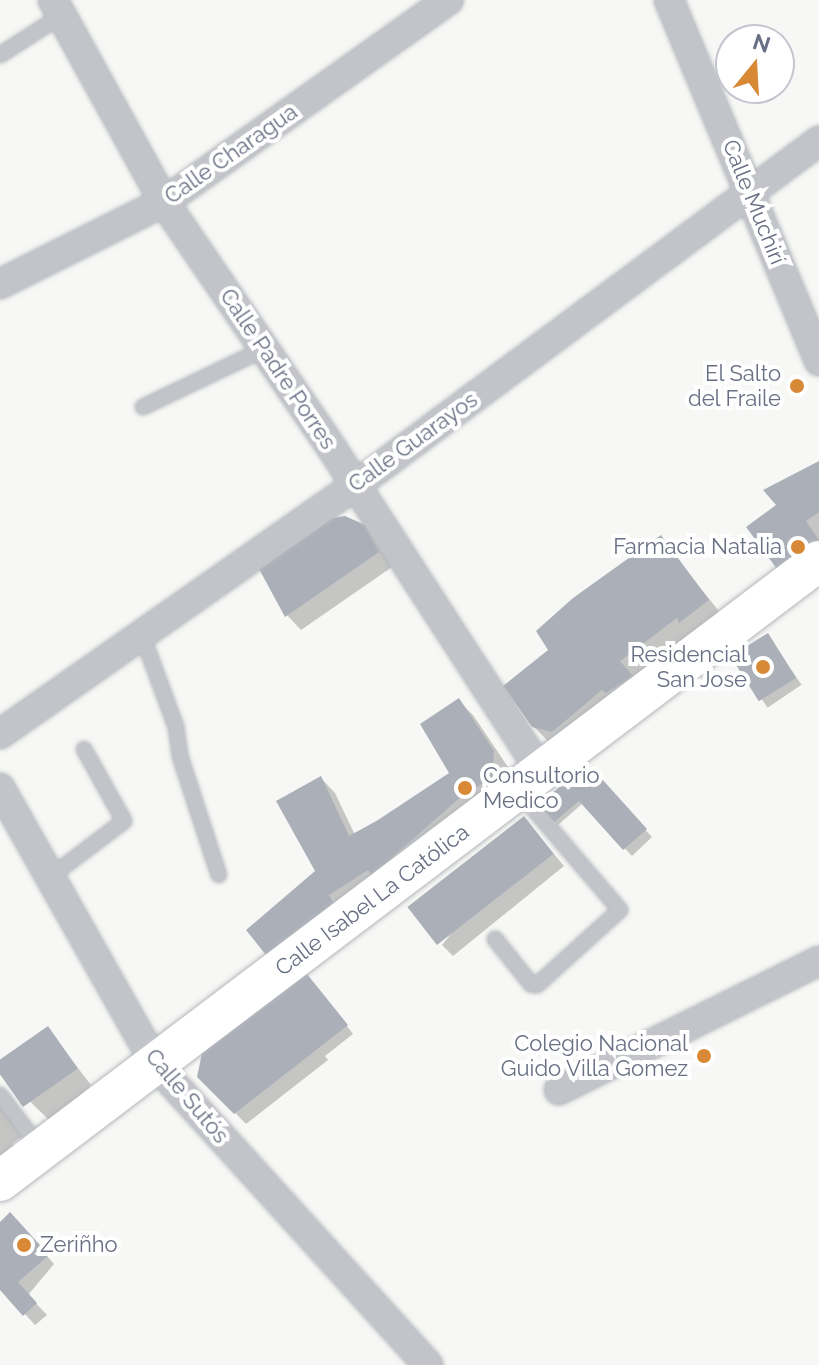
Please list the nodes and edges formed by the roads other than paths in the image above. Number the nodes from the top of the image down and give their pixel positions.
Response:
1 (448, 0) edge
2 (669, 0) edge
3 (58, 8) edge
4 (0, 55) edge
5 (819, 141) edge
6 (750, 191) junction
7 (164, 202) junction
8 (0, 284) edge
9 (264, 349) junction
10 (819, 361) edge
11 (143, 407) dead end
12 (356, 485) junction
13 (819, 561) edge
14 (141, 632) junction
15 (0, 734) edge
16 (84, 749) dead end
17 (529, 780) junction
18 (0, 788) edge
19 (219, 875) dead end
20 (50, 877) junction
21 (495, 939) dead end
22 (819, 961) edge
23 (156, 1065) junction
24 (559, 1090) dead end
25 (0, 1095) edge
26 (40, 1148) junction
27 (0, 1181) edge
28 (428, 1365) edge

1 - 7 street, Calle Charagua
2 - 6 street, Calle Muchirí
3 - 4 lane
3 - 7 street, Calle Padre Porres
5 - 6 street, Calle Guarayos
6 - 10 street, Calle Muchirí
6 - 12 street, Calle Guarayos
7 - 8 street, Calle Charagua
7 - 9 street, Calle Padre Porres
9 - 11 lane
9 - 12 street, Calle Padre Porres
12 - 14 street, Calle Guarayos
12 - 17 street, Calle Padre Porres
13 - 17 street, Calle Isabel La Católica
14 - 15 street, Calle Guarayos
14 - 19 lane
16 - 20 lane
17 - 21 lane
17 - 23 street, Calle Isabel La Católica
18 - 20 street, Calle Sutós
20 - 23 street, Calle Sutós
22 - 24 street
23 - 26 street, Calle Isabel La Católica
23 - 28 street, Calle Sutós
25 - 26 lane
26 - 27 street, Calle Isabel La Católica

